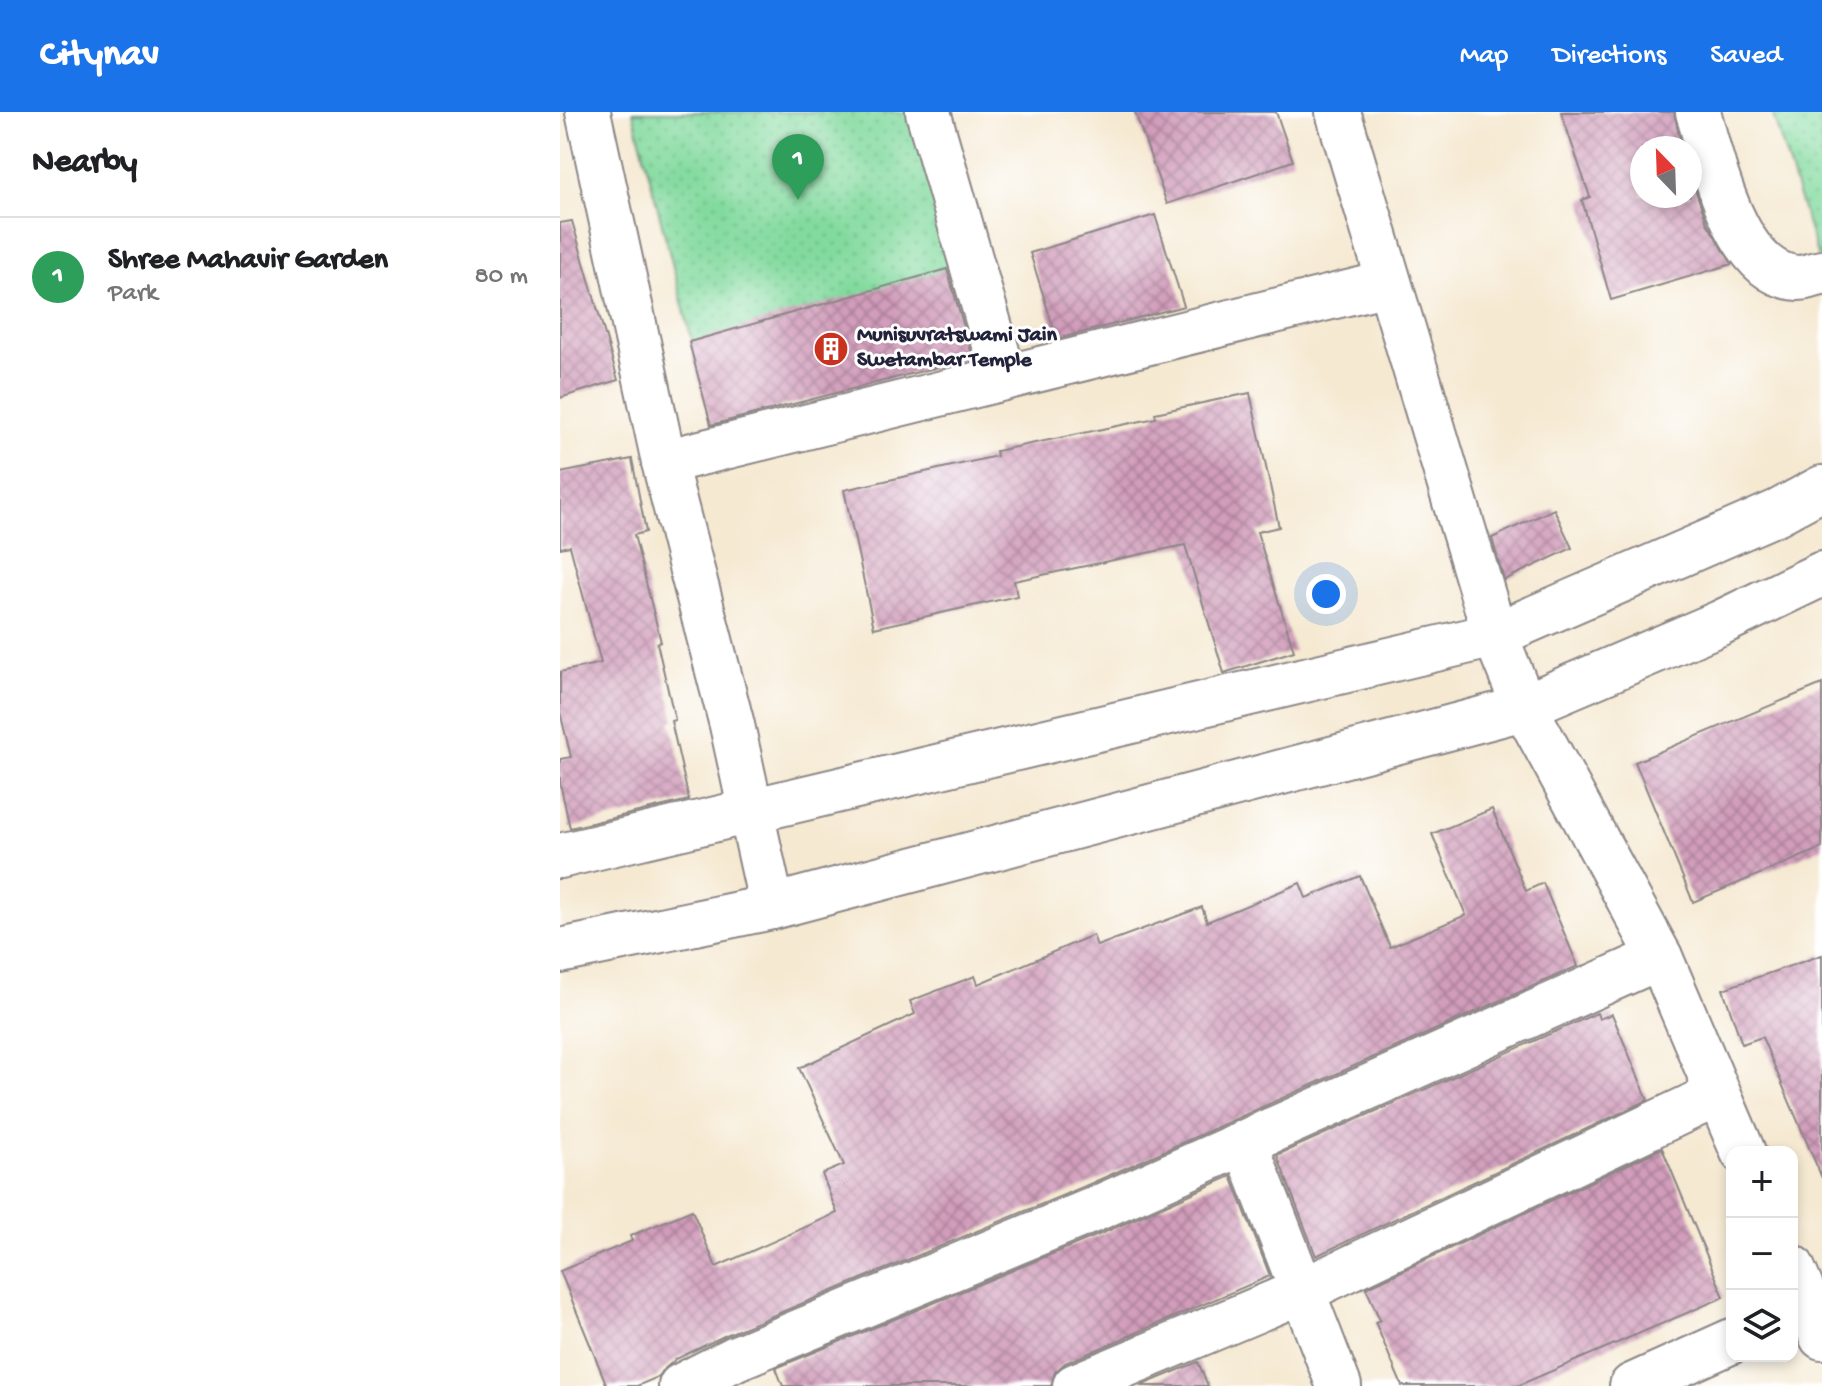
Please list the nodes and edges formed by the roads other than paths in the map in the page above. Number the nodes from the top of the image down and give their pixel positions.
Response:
1 (588, 112) edge
2 (928, 112) edge
3 (1338, 112) edge
4 (1698, 112) edge
5 (1822, 273) edge
6 (1388, 283) junction
7 (1004, 376) junction
8 (664, 462) junction
9 (1822, 488) edge
10 (1822, 574) edge
11 (1495, 635) junction
12 (1524, 706) junction
13 (751, 812) junction
14 (560, 856) edge
15 (772, 907) junction
16 (560, 951) edge
17 (1660, 957) junction
18 (1718, 1094) junction
19 (1245, 1143) junction
20 (1740, 1146) edge
21 (1798, 1287) edge
22 (1302, 1291) junction
23 (1808, 1320) edge
24 (1726, 1344) edge
25 (742, 1372) edge
26 (681, 1386) edge
27 (1075, 1386) edge
28 (1339, 1386) edge
29 (1632, 1386) edge

1 - 8 street
2 - 7 street
3 - 6 street
4 - 5 street
6 - 7 street
6 - 11 street
7 - 8 street
8 - 13 street
9 - 11 street
10 - 12 street
11 - 12 street
11 - 13 street
12 - 15 street
12 - 17 street
13 - 14 street
13 - 15 street
15 - 16 street
17 - 18 street
17 - 19 street
18 - 20 street
18 - 22 street
19 - 22 street
19 - 25 street
21 - 23 street
22 - 27 street
22 - 28 street
24 - 29 street
25 - 26 street

